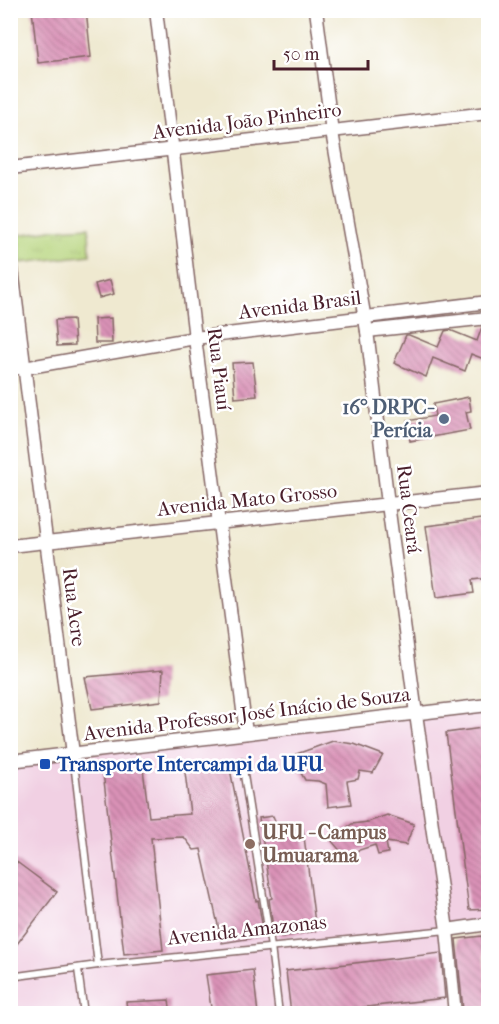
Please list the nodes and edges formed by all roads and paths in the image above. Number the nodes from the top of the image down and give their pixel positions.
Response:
1 (156, 10) edge
2 (316, 10) edge
3 (489, 113) edge
4 (332, 132) junction
5 (173, 150) junction
6 (10, 168) edge
7 (10, 254) edge
8 (489, 302) edge
9 (364, 317) junction
10 (489, 318) edge
11 (367, 331) junction
12 (195, 338) junction
13 (10, 368) edge
14 (24, 368) junction
15 (489, 493) edge
16 (388, 504) junction
17 (219, 523) junction
18 (46, 542) junction
19 (10, 546) edge
20 (489, 705) edge
21 (416, 714) junction
22 (246, 733) junction
23 (73, 754) junction
24 (10, 761) edge
25 (242, 762) dead end
26 (489, 924) edge
27 (447, 930) junction
28 (271, 947) junction
29 (98, 965) junction
30 (78, 969) junction
31 (10, 977) edge
32 (84, 1014) edge
33 (279, 1014) edge
34 (455, 1014) edge

1 - 5 street, Rua Piauí
2 - 4 street, Rua Ceará
3 - 4 street, Avenida João Pinheiro
4 - 5 street, Avenida João Pinheiro
4 - 9 street, Rua Ceará
5 - 6 street, Avenida João Pinheiro
5 - 12 street, Rua Piauí
7 - 14 street, Rua Acre
8 - 9 street, Avenida Brasil
9 - 11 street, Rua Ceará
9 - 12 street, Avenida Brasil
10 - 11 street, Avenida Brasil
11 - 16 street, Rua Ceará
12 - 14 street, Avenida Brasil
12 - 17 street, Rua Piauí
13 - 14 street, Avenida Brasil
14 - 18 street, Rua Acre
15 - 16 street, Avenida Mato Grosso
16 - 17 street, Avenida Mato Grosso
16 - 21 street, Rua Ceará
17 - 18 street, Avenida Mato Grosso
17 - 22 street, Rua Piauí
18 - 19 street, Avenida Mato Grosso
18 - 23 street, Rua Acre
20 - 21 street, Avenida Professor José Inácio de Souza
21 - 22 street, Avenida Professor José Inácio de Souza
21 - 27 street, Rua Ceará
22 - 23 street, Avenida Professor José Inácio de Souza
23 - 24 street, Avenida Professor José Inácio de Souza
23 - 29 lane, Rua Acre
25 - 28 lane
26 - 27 street, Avenida Amazonas
27 - 28 lane, Avenida Amazonas
27 - 34 street, Rua Ceará
28 - 29 lane, Avenida Amazonas
28 - 33 lane
29 - 30 lane, Avenida Amazonas
30 - 31 lane, Avenida Amazonas
30 - 32 lane

